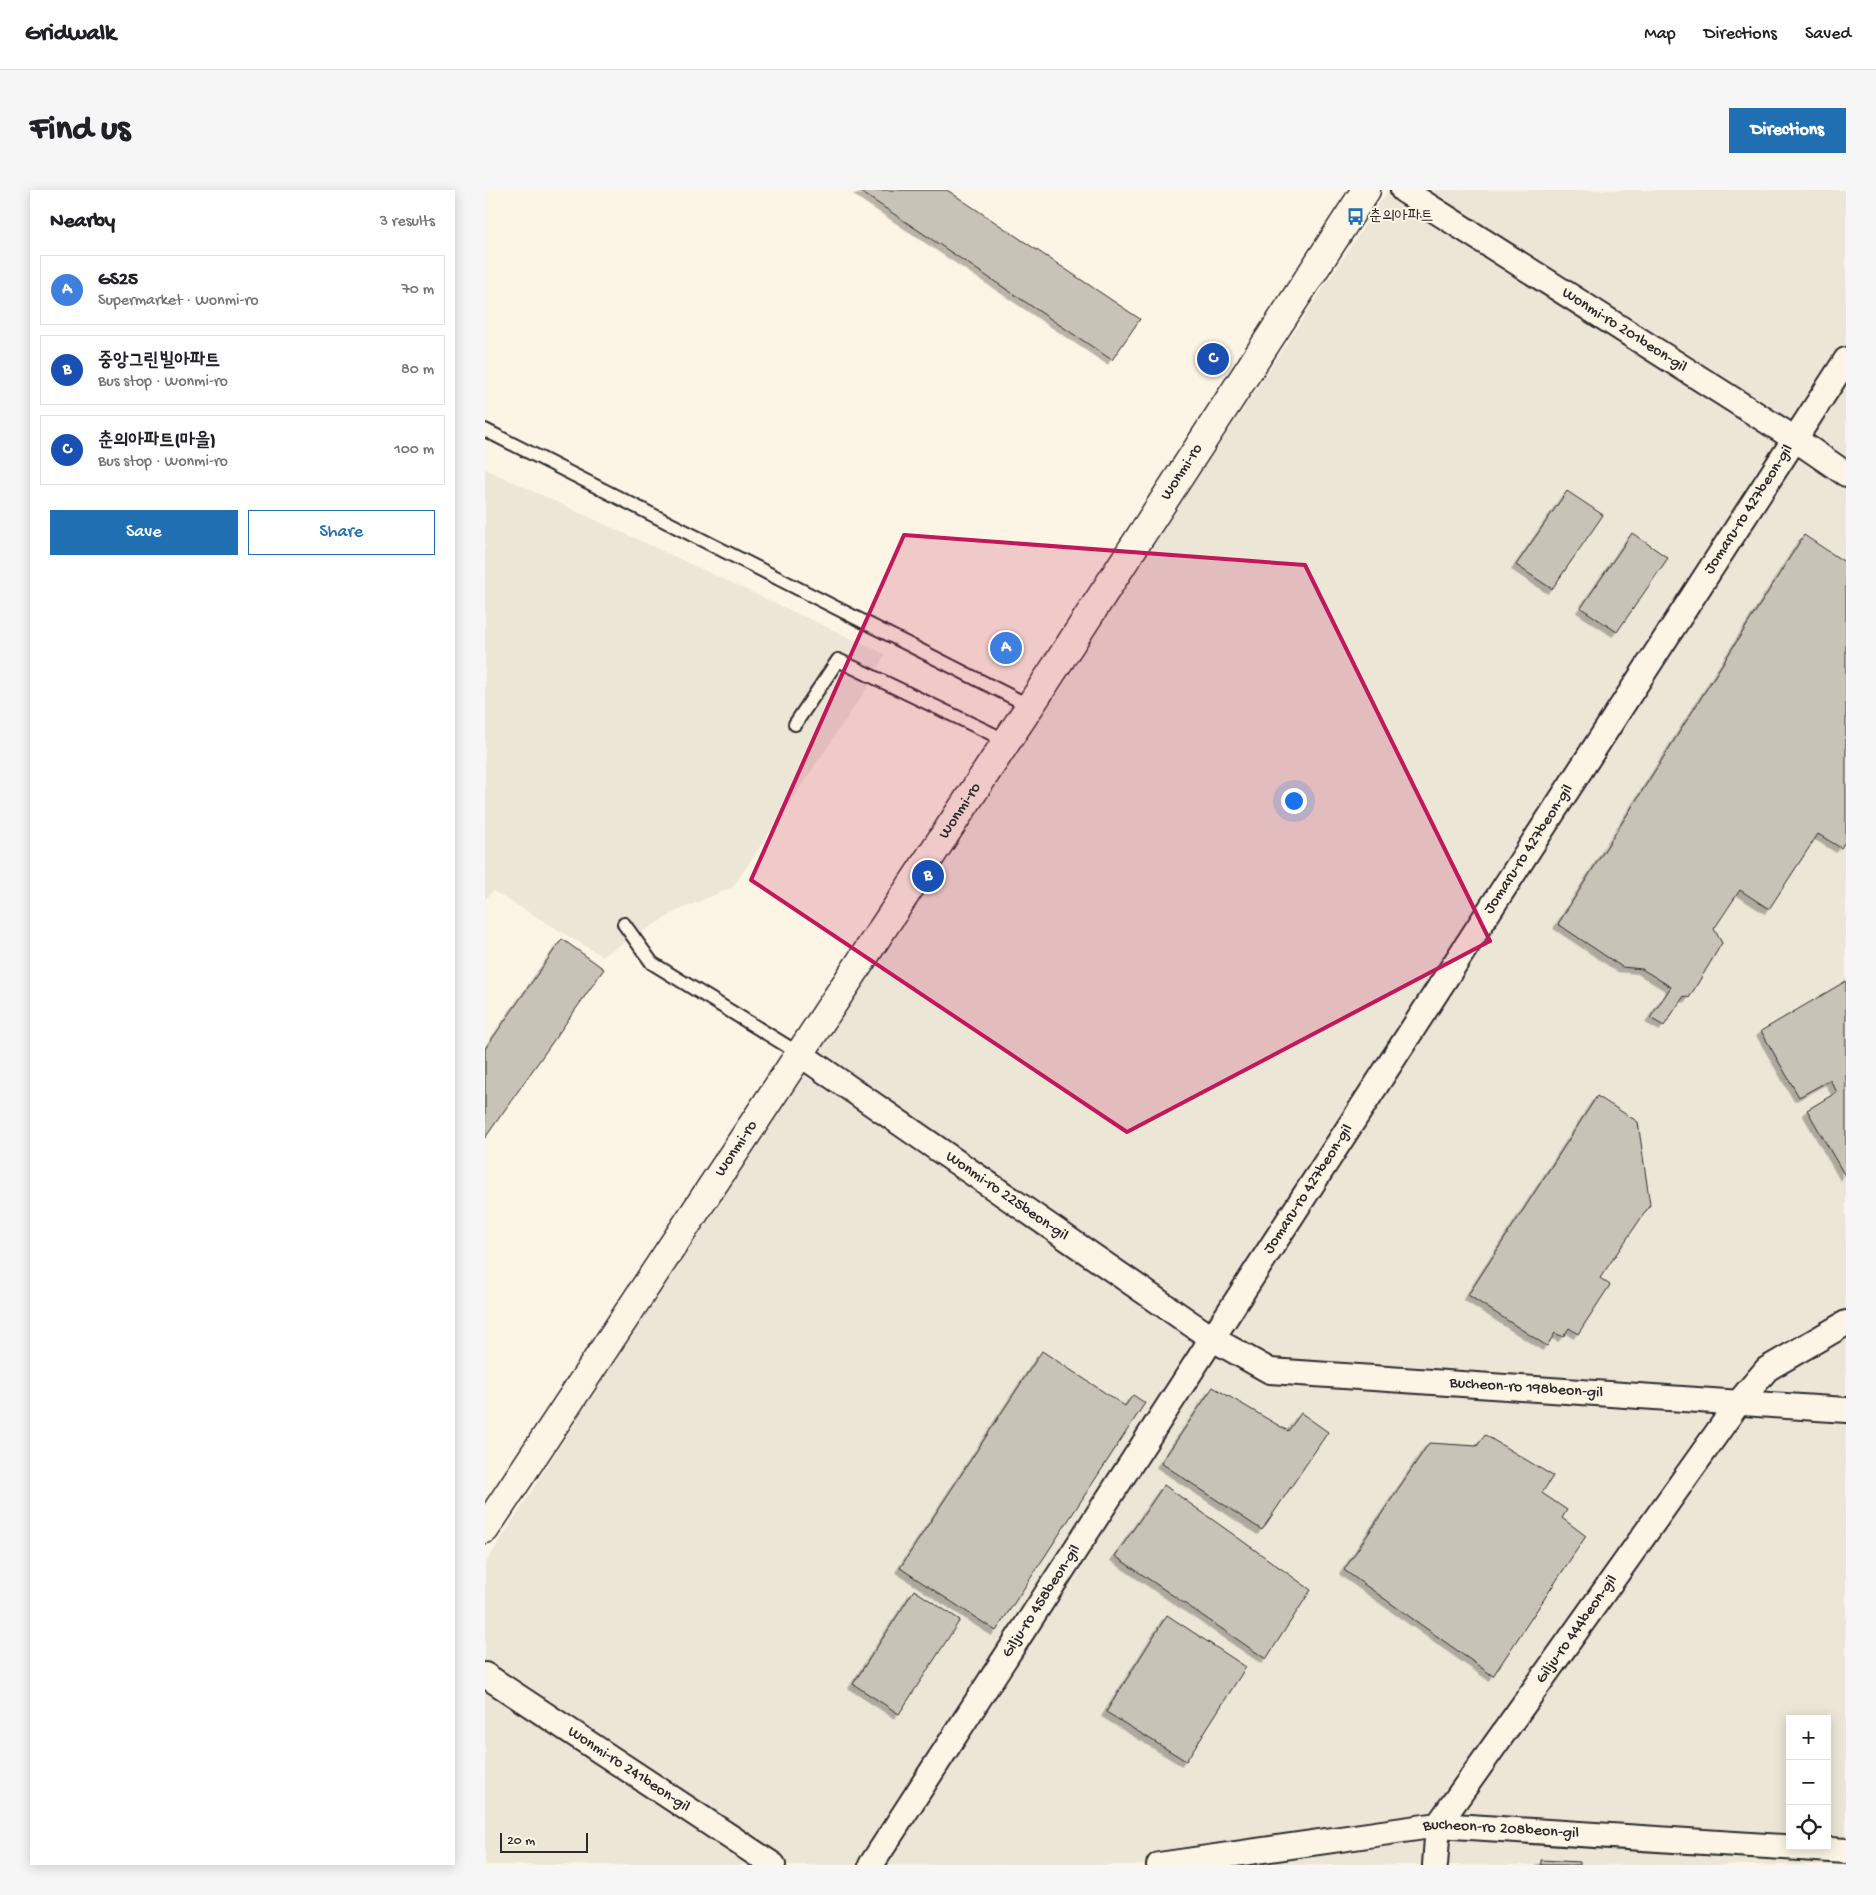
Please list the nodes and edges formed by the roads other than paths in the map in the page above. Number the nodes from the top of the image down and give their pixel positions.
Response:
1 (1366, 190) edge
2 (1403, 190) edge
3 (1846, 360) edge
4 (485, 430) edge
5 (1795, 439) junction
6 (1846, 474) edge
7 (1030, 706) junction
8 (795, 724) dead end
9 (1007, 741) junction
10 (624, 924) dead end
11 (799, 1054) junction
12 (1846, 1323) edge
13 (1213, 1339) junction
14 (1739, 1402) junction
15 (1846, 1410) edge
16 (485, 1529) edge
17 (485, 1675) edge
18 (1438, 1825) junction
19 (1846, 1852) edge
20 (773, 1865) edge
21 (871, 1865) edge
22 (1159, 1865) edge
23 (1435, 1865) edge

1 - 7 street, Wonmi-ro
2 - 5 street, Wonmi-ro 201beon-gil
3 - 5 street, Jomaru-ro 427beon-gil
4 - 7 lane
5 - 6 street, Wonmi-ro 201beon-gil
5 - 13 street, Jomaru-ro 427beon-gil
7 - 9 street, Wonmi-ro
8 - 9 lane
9 - 11 street, Wonmi-ro
10 - 11 lane
11 - 13 street, Wonmi-ro 225beon-gil
11 - 16 street, Wonmi-ro
12 - 14 street, Gilju-ro 444beon-gil
13 - 14 street, Bucheon-ro 198beon-gil
13 - 21 street, Gilju-ro 458beon-gil
14 - 15 street, Bucheon-ro 198beon-gil
14 - 18 street, Gilju-ro 444beon-gil
17 - 20 street, Wonmi-ro 241beon-gil
18 - 19 street, Bucheon-ro 208beon-gil
18 - 22 street, Bucheon-ro 208beon-gil
18 - 23 street

